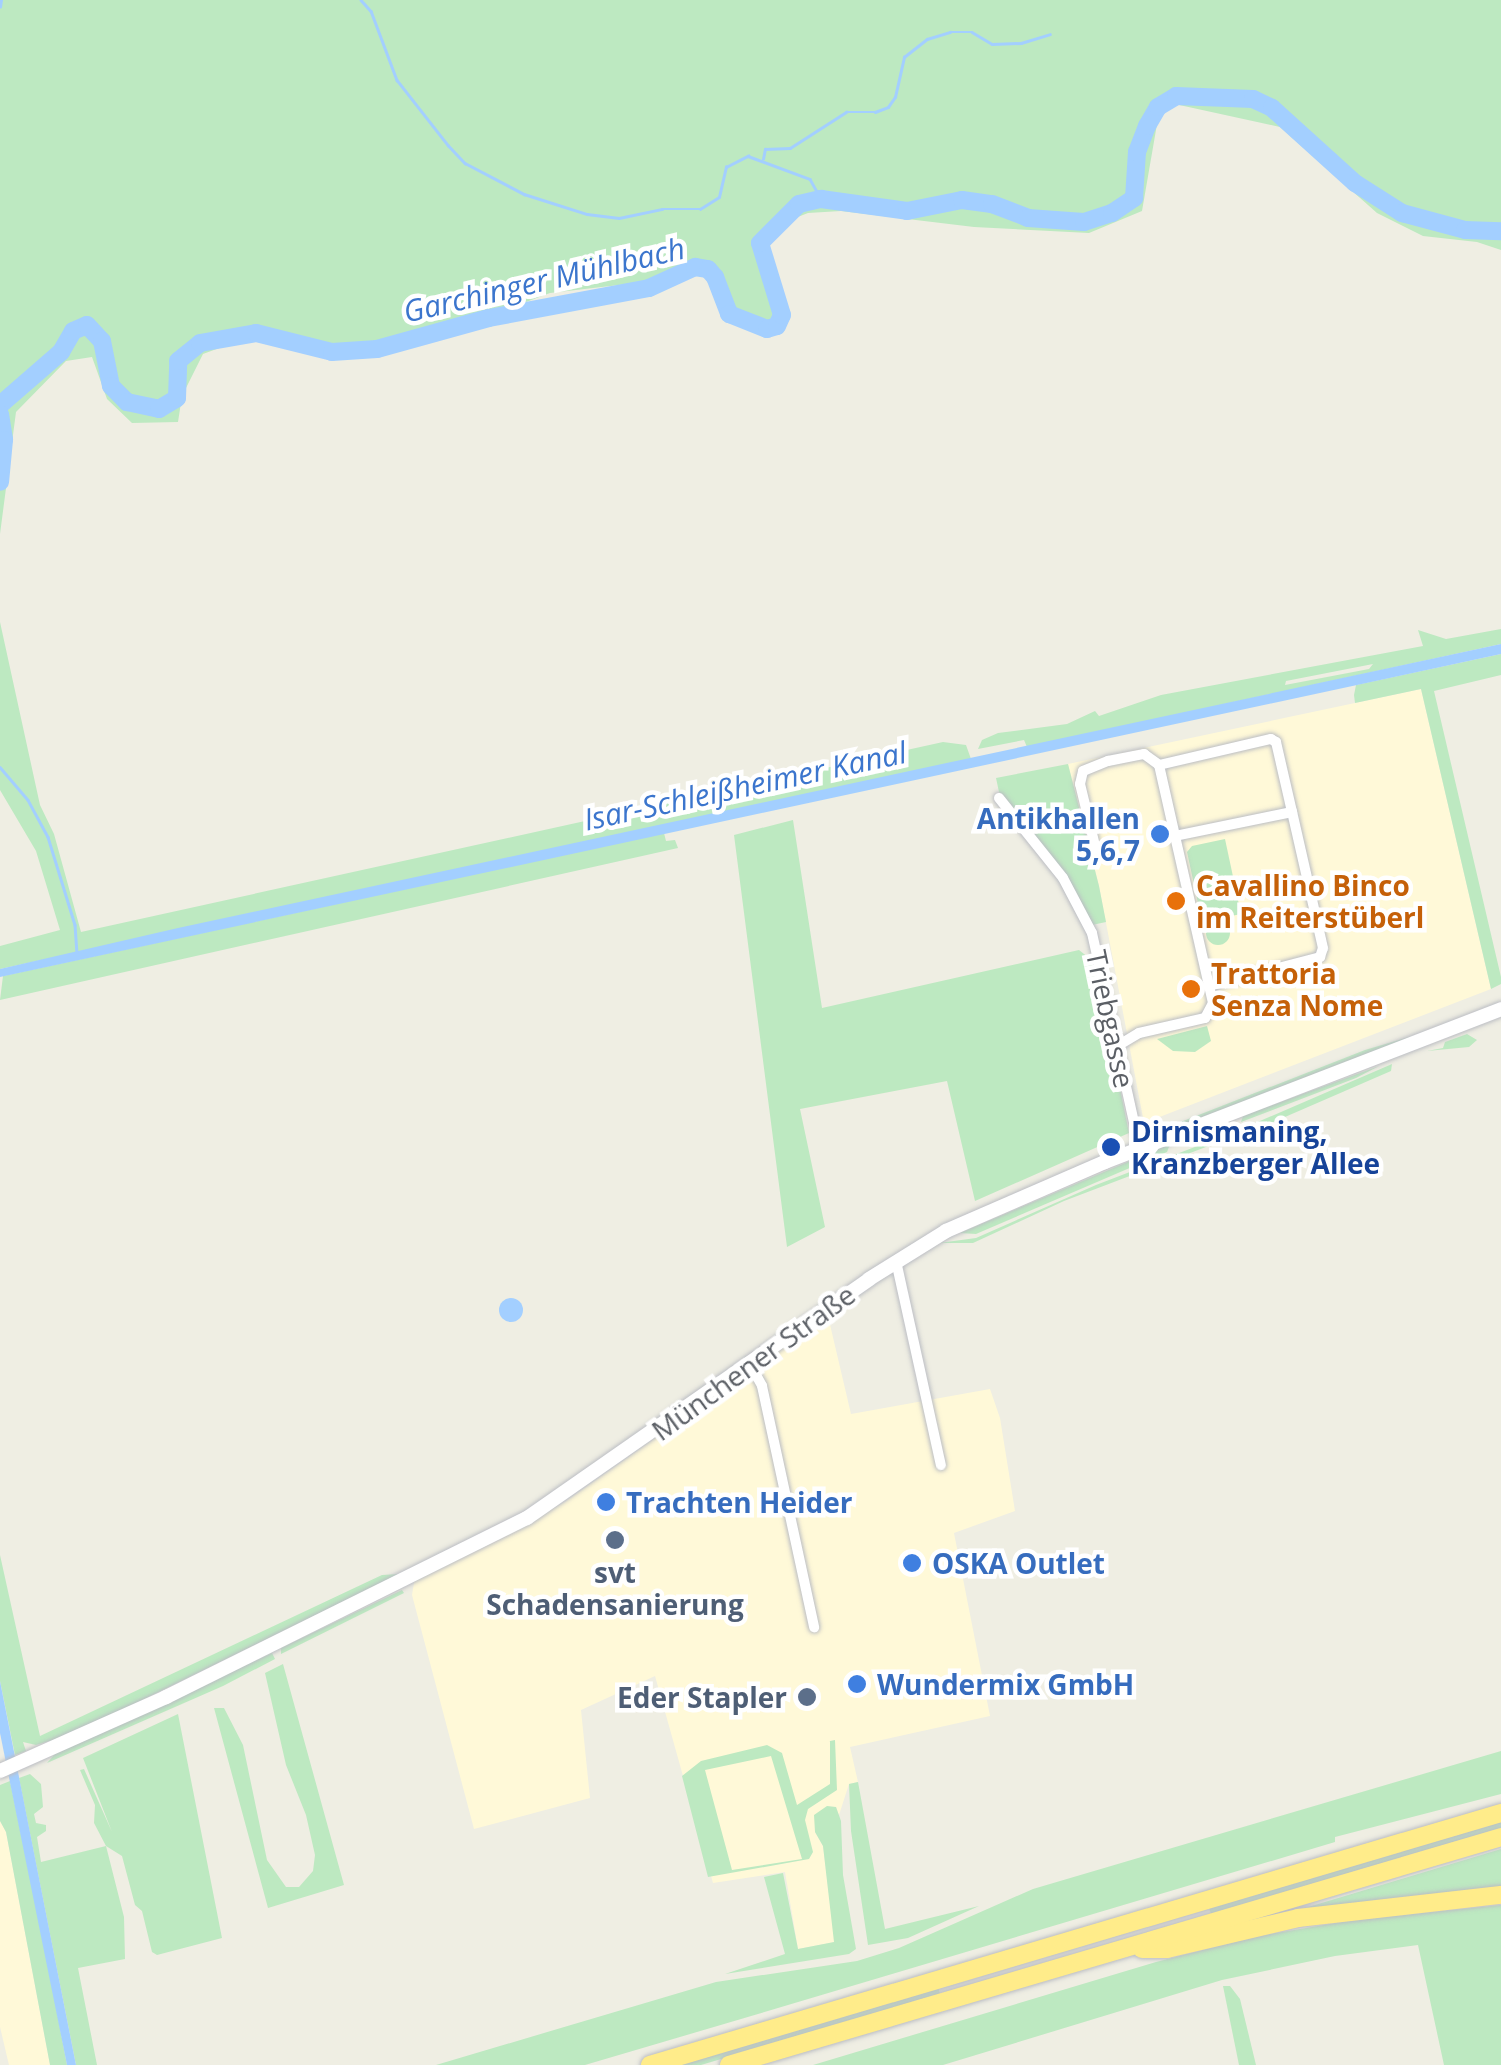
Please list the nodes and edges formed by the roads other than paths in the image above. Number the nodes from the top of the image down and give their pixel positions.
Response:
1 (1159, 765) junction
2 (999, 798) dead end
3 (1292, 812) junction
4 (1175, 836) junction
5 (1096, 850) dead end
6 (1209, 986) junction
7 (1501, 1008) edge
8 (1120, 1045) junction
9 (1140, 1149) junction
10 (897, 1266) junction
11 (750, 1364) junction
12 (941, 1466) dead end
13 (814, 1627) dead end
14 (0, 1771) edge
15 (1501, 1813) edge
16 (1501, 1837) edge
17 (1501, 1895) edge
18 (1121, 1948) junction
19 (650, 2065) edge
20 (729, 2065) edge

1 - 3 street
1 - 4 street
1 - 5 street
2 - 8 street, Triebgasse
3 - 4 street
3 - 6 street
4 - 6 street
6 - 8 street
7 - 9 main road, Münchener Straße
8 - 9 street, Triebgasse
9 - 10 main road, Münchener Straße
10 - 11 main road, Münchener Straße
10 - 12 street
11 - 13 street
11 - 14 main road, Münchener Straße
15 - 19 highway
16 - 18 highway
17 - 18 highway
18 - 20 highway

